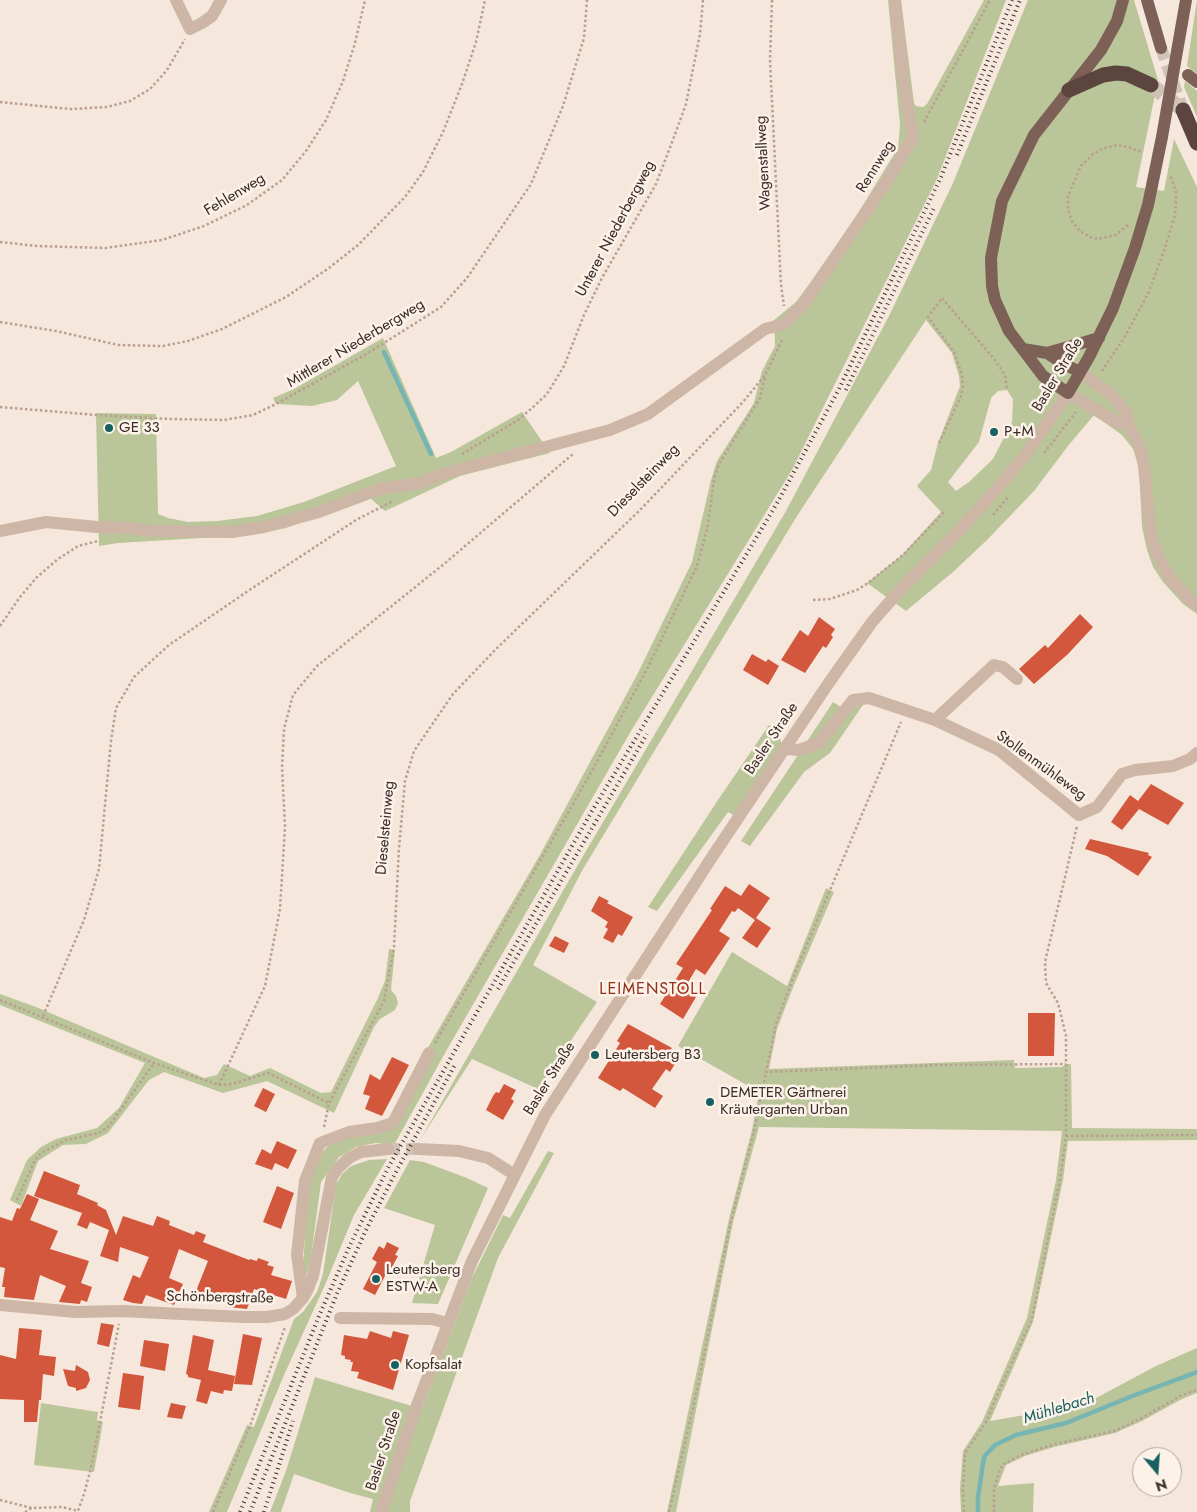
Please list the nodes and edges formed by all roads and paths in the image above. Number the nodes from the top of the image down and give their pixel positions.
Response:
1 (176, 0) edge
2 (221, 0) edge
3 (365, 0) edge
4 (485, 0) edge
5 (587, 0) edge
6 (703, 0) edge
7 (772, 0) edge
8 (895, 0) edge
9 (990, 0) edge
10 (1123, 0) edge
11 (1148, 0) edge
12 (1186, 0) edge
13 (190, 29) junction
14 (1161, 48) tunnel mouth
15 (1151, 86) tunnel mouth
16 (1068, 90) junction
17 (0, 102) edge
18 (1183, 110) dead end
19 (924, 122) dead end
20 (1197, 142) edge
21 (1141, 152) dead end
22 (1170, 175) dead end
23 (1131, 222) dead end
24 (0, 242) edge
25 (0, 322) edge
26 (784, 324) junction
27 (1099, 338) junction
28 (1023, 349) junction
29 (1047, 352) junction
30 (1080, 372) junction
31 (765, 375) junction
32 (1094, 382) junction
33 (1007, 390) dead end
34 (1068, 393) junction
35 (0, 407) edge
36 (1129, 426) junction
37 (492, 436) dead end
38 (584, 436) junction
39 (939, 443) dead end
40 (395, 500) dead end
41 (944, 512) dead end
42 (0, 531) edge
43 (101, 540) dead end
44 (813, 600) dead end
45 (1197, 606) edge
46 (0, 626) edge
47 (1016, 680) dead end
48 (907, 709) junction
49 (935, 720) junction
50 (786, 749) junction
51 (1197, 753) edge
52 (1080, 815) junction
53 (0, 1000) edge
54 (43, 1016) junction
55 (429, 1053) joint
56 (154, 1063) junction
57 (1066, 1064) junction
58 (765, 1072) junction
59 (219, 1085) junction
60 (330, 1103) junction
61 (1197, 1135) edge
62 (1066, 1136) junction
63 (320, 1143) junction
64 (388, 1149) tunnel mouth
65 (418, 1149) tunnel mouth
66 (515, 1175) junction
67 (17, 1200) dead end
68 (303, 1298) junction
69 (0, 1305) edge
70 (122, 1312) junction
71 (285, 1314) junction
72 (340, 1318) dead end
73 (447, 1323) junction
74 (1197, 1390) edge
75 (0, 1500) edge
76 (32, 1508) junction
77 (25, 1512) edge
78 (78, 1512) edge
79 (213, 1512) edge
80 (381, 1512) edge
81 (670, 1512) edge
82 (964, 1512) edge
83 (994, 1512) edge

1 - 13 street
2 - 13 street
3 - 24 path, Fehlenweg
4 - 25 path
5 - 35 path, Mittlerer Niederbergweg
6 - 37 path, Unterer Niederbergweg
7 - 26 path, Wagenstallweg
8 - 26 street, Rennweg
9 - 19 path
10 - 16 main road
11 - 14 main road
12 - 27 main road, Basler Straße
13 - 17 path
15 - 16 highway
16 - 28 main road
18 - 20 highway
21 - 23 path
22 - 32 path
26 - 31 path, Wagenstallweg
26 - 38 street
27 - 29 main road
27 - 30 main road, Basler Straße
28 - 29 main road
28 - 34 main road
29 - 30 main road
30 - 32 street
30 - 34 main road, Basler Straße
31 - 55 path
31 - 60 path, Dieselsteinweg
32 - 36 street
33 - 39 path
34 - 36 street
34 - 50 street, Basler Straße
36 - 45 street
38 - 42 street
38 - 59 path
40 - 54 path
41 - 44 path
43 - 46 path
47 - 49 street
48 - 49 street, Stollenmühleweg
48 - 50 street, Stollenmühleweg
48 - 58 path
49 - 52 street, Stollenmühleweg
50 - 66 street, Basler Straße
51 - 52 street, Stollenmühleweg
52 - 57 path
53 - 54 path
54 - 56 path
55 - 63 street
56 - 59 path
56 - 67 path
57 - 58 path
57 - 62 path
58 - 81 path
59 - 60 path
60 - 63 path, Dieselsteinweg
61 - 62 path
62 - 82 path
63 - 68 street
64 - 68 street, Schönbergstraße
65 - 66 street
66 - 73 street, Basler Straße
68 - 71 street, Schönbergstraße
69 - 70 street, Schönbergstraße
70 - 71 street, Schönbergstraße
70 - 78 path
71 - 79 path
72 - 73 street
73 - 80 street, Basler Straße
74 - 83 path
75 - 76 path
76 - 77 path
76 - 78 path

